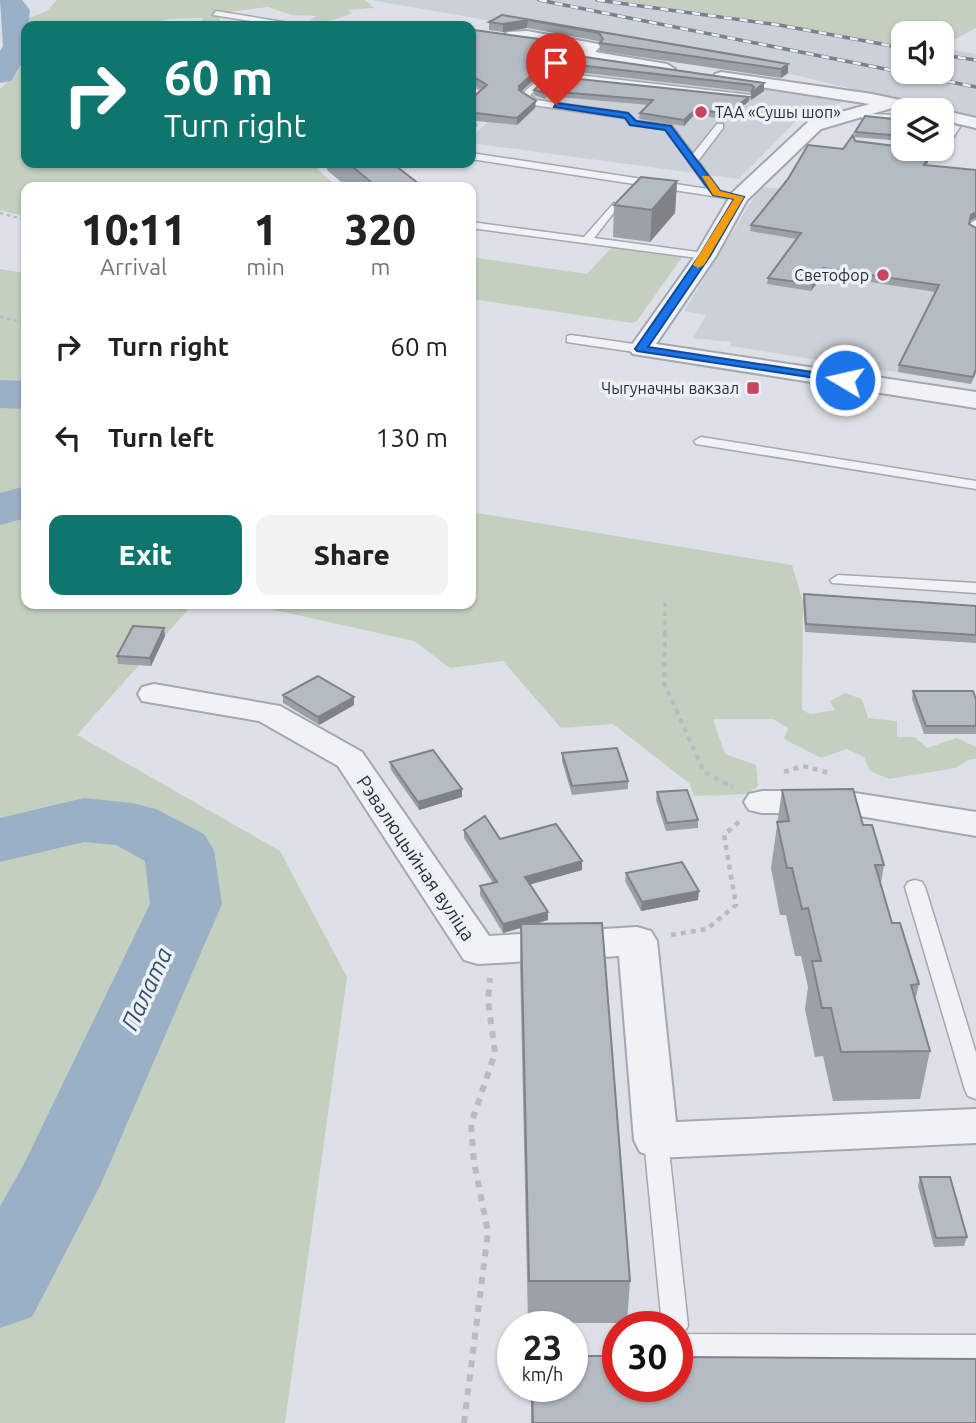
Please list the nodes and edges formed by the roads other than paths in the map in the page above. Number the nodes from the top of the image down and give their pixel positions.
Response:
1 (216, 13) dead end
2 (265, 21) edge
3 (500, 36) edge
4 (748, 97) edge
5 (891, 110) edge
6 (891, 111) edge
7 (954, 118) edge
8 (976, 123) edge
9 (720, 126) dead end
10 (476, 157) edge
11 (693, 160) junction
12 (716, 193) junction
13 (740, 197) junction
14 (614, 206) edge
15 (976, 223) edge
16 (476, 226) edge
17 (976, 230) edge
18 (587, 240) junction
19 (705, 256) junction
20 (571, 339) dead end
21 (641, 349) junction
22 (976, 400) edge
23 (701, 441) dead end
24 (976, 485) edge
25 (838, 580) dead end
26 (976, 588) edge
27 (155, 694) dead end
28 (762, 802) road end
29 (976, 824) edge
30 (915, 887) dead end
31 (976, 1090) edge
32 (976, 1126) edge
33 (656, 1140) junction
34 (673, 1311) edge
35 (693, 1346) edge
36 (976, 1346) edge

1 - 2 lane
3 - 5 street
4 - 11 lane
6 - 13 street
7 - 8 street
9 - 11 lane
10 - 12 lane
11 - 12 lane
12 - 13 lane
13 - 19 street
14 - 18 lane
15 - 17 lane
16 - 18 lane
18 - 19 lane
19 - 21 street
20 - 21 lane
21 - 22 street
23 - 24 lane
25 - 26 lane
27 - 33 street, Рэвалюцыйная вуліца
28 - 29 street
30 - 31 lane
32 - 33 street
33 - 34 lane
35 - 36 lane

